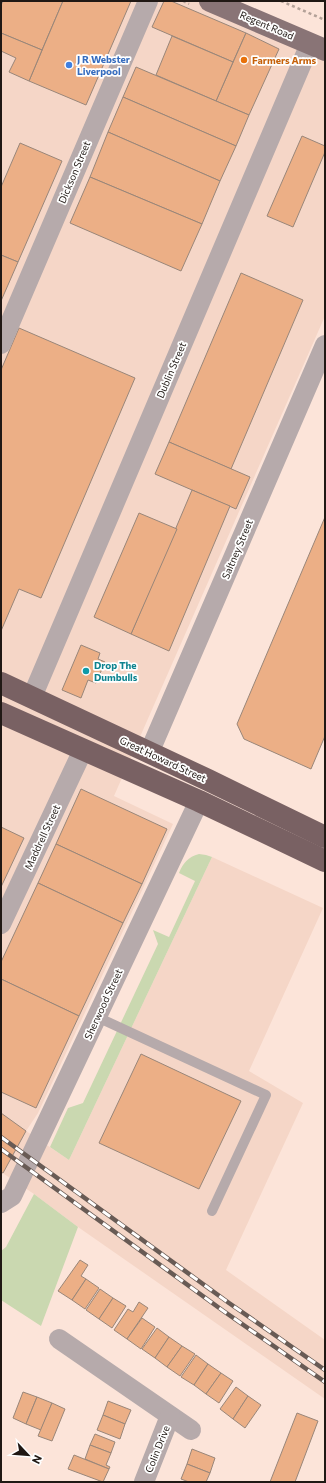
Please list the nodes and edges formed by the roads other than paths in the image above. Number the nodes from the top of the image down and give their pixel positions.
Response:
1 (148, 1) edge
2 (210, 1) edge
3 (318, 47) edge
4 (1, 344) edge
5 (325, 345) edge
6 (1, 683) edge
7 (32, 698) junction
8 (1, 713) edge
9 (83, 750) junction
10 (149, 753) junction
11 (199, 801) junction
12 (325, 837) edge
13 (325, 861) edge
14 (1, 924) edge
15 (97, 1017) junction
16 (1, 1203) edge
17 (212, 1211) dead end
18 (59, 1339) dead end
19 (170, 1416) junction
20 (190, 1430) dead end
21 (144, 1482) edge

1 - 4 street, Dickson Street
2 - 3 main road, Regent Road
3 - 7 street, Dublin Street
5 - 10 street, Saltney Street
6 - 7 highway, Great Howard Street
7 - 10 highway, Great Howard Street
8 - 9 highway
9 - 11 highway
9 - 14 street, Maddrell Street
10 - 12 highway, Great Howard Street
11 - 13 highway
11 - 15 street, Sherwood Street
15 - 16 street, Sherwood Street
15 - 17 lane
18 - 19 street
19 - 20 street
19 - 21 street, Colin Drive

